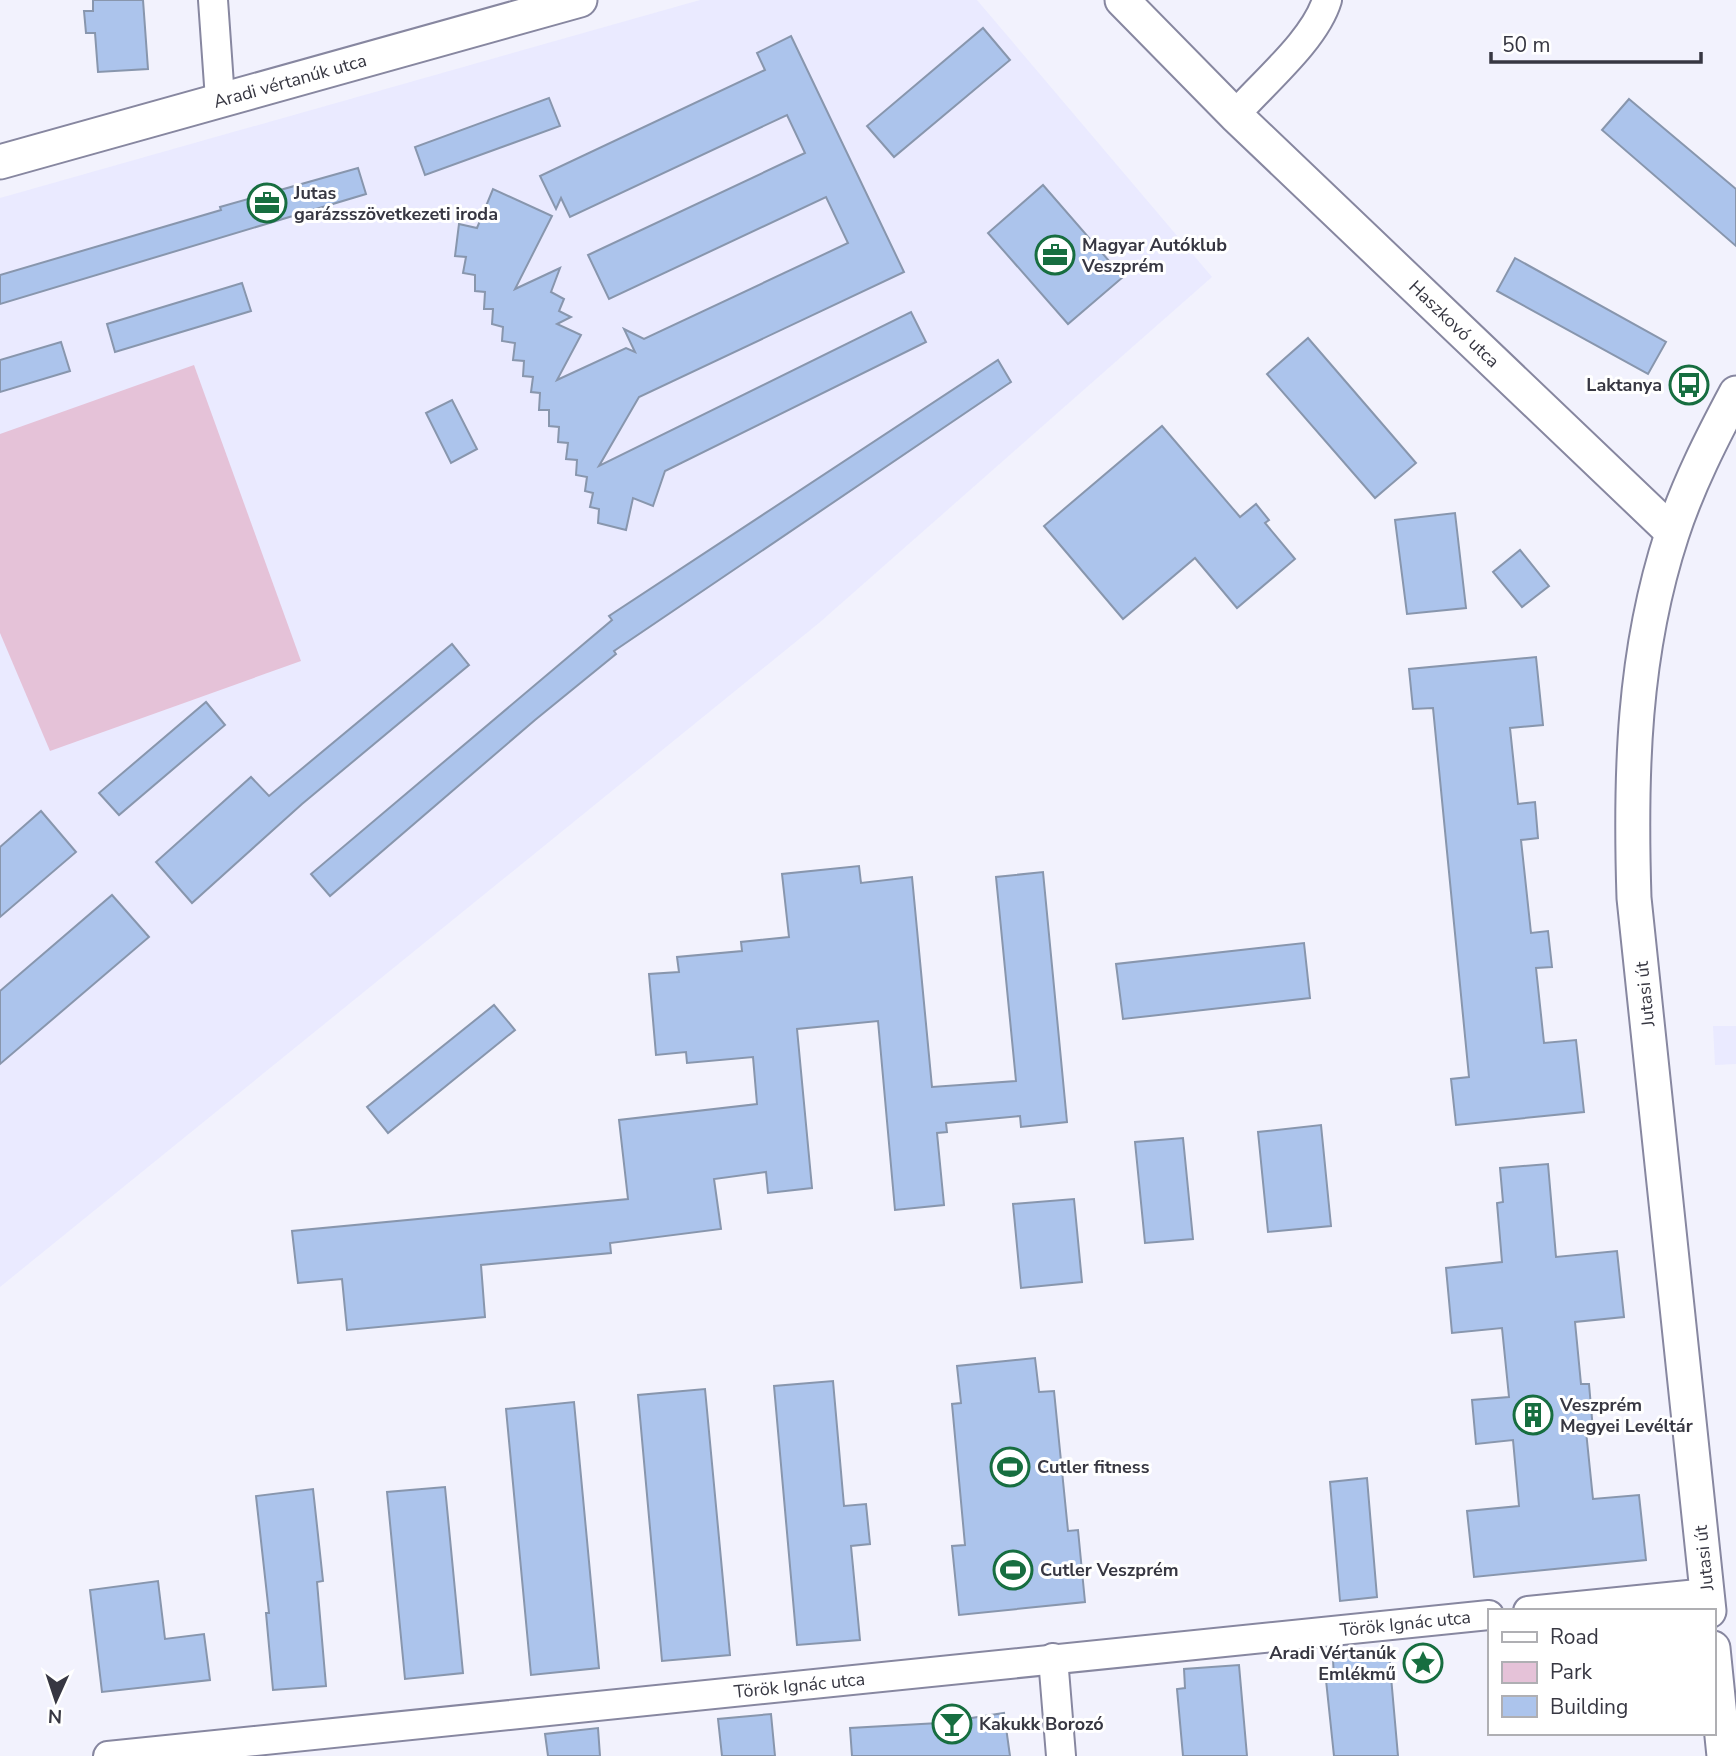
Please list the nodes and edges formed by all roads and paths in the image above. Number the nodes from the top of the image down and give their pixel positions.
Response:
1 (213, 0) edge
2 (580, 0) edge
3 (1122, 0) edge
4 (1325, 7) edge
5 (220, 99) junction
6 (1234, 115) junction
7 (0, 162) edge
8 (1736, 393) edge
9 (1672, 532) junction
10 (1708, 1602) edge
11 (1568, 1609) edge
12 (1488, 1615) edge
13 (1054, 1658) junction
14 (1715, 1668) edge
15 (212, 1751) edge
16 (108, 1756) edge
17 (1061, 1756) edge
18 (1724, 1756) edge

1 - 5 street
2 - 5 street, Aradi vértanúk utca
3 - 6 street, Haszkovó utca
4 - 6 street
5 - 7 street, Aradi vértanúk utca
6 - 9 street, Haszkovó utca
8 - 9 street, Jutasi út
9 - 10 street, Jutasi út
10 - 11 street
12 - 13 street, Török Ignác utca
13 - 15 street, Török Ignác utca
13 - 17 street
14 - 18 street
15 - 16 street, Török Ignác utca

